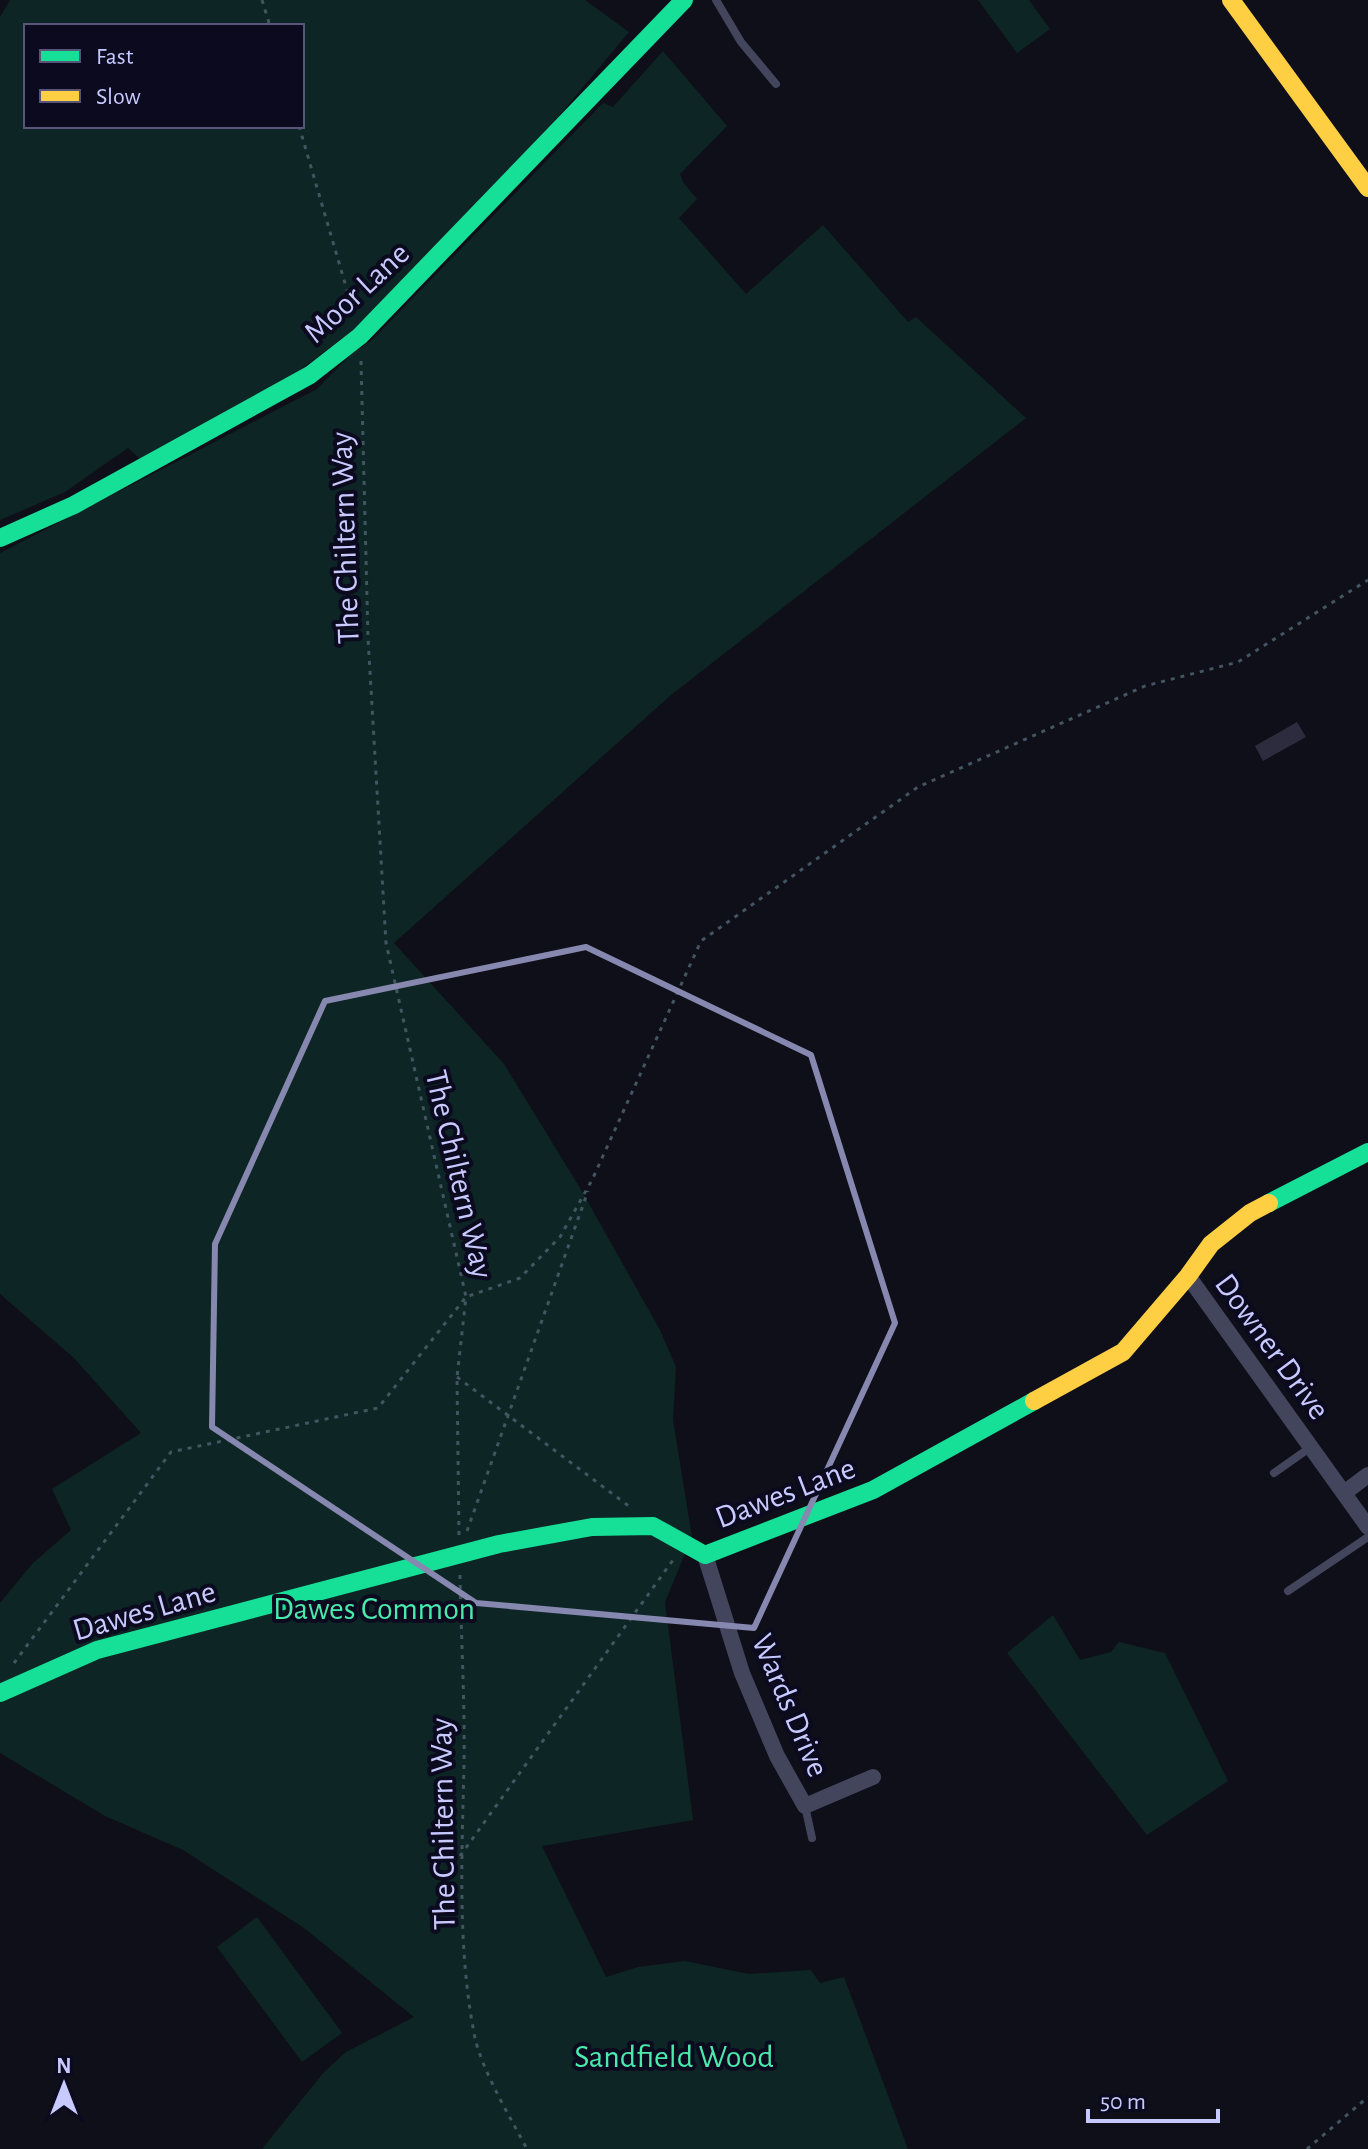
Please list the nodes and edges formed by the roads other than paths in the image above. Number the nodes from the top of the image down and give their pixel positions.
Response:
1 (684, 0) edge
2 (716, 0) edge
3 (1231, 0) edge
4 (776, 84) dead end
5 (1368, 188) edge
6 (0, 538) edge
7 (1368, 1152) edge
8 (1188, 1276) junction
9 (1311, 1447) junction
10 (1274, 1473) dead end
11 (1368, 1475) edge
12 (1344, 1493) junction
13 (1368, 1527) edge
14 (1368, 1537) edge
15 (705, 1555) junction
16 (1288, 1591) dead end
17 (0, 1693) edge
18 (873, 1777) dead end
19 (805, 1806) junction
20 (812, 1838) dead end

1 - 6 street, Moor Lane
2 - 4 lane
3 - 5 street
7 - 8 street, Dawes Lane
8 - 9 street, Downer Drive
8 - 15 street, Dawes Lane
9 - 10 lane
9 - 12 street, Downer Drive
11 - 12 street
12 - 13 street, Downer Drive
14 - 16 lane
15 - 17 street, Dawes Lane
15 - 19 street, Wards Drive
18 - 19 street, Wards Drive
19 - 20 lane

